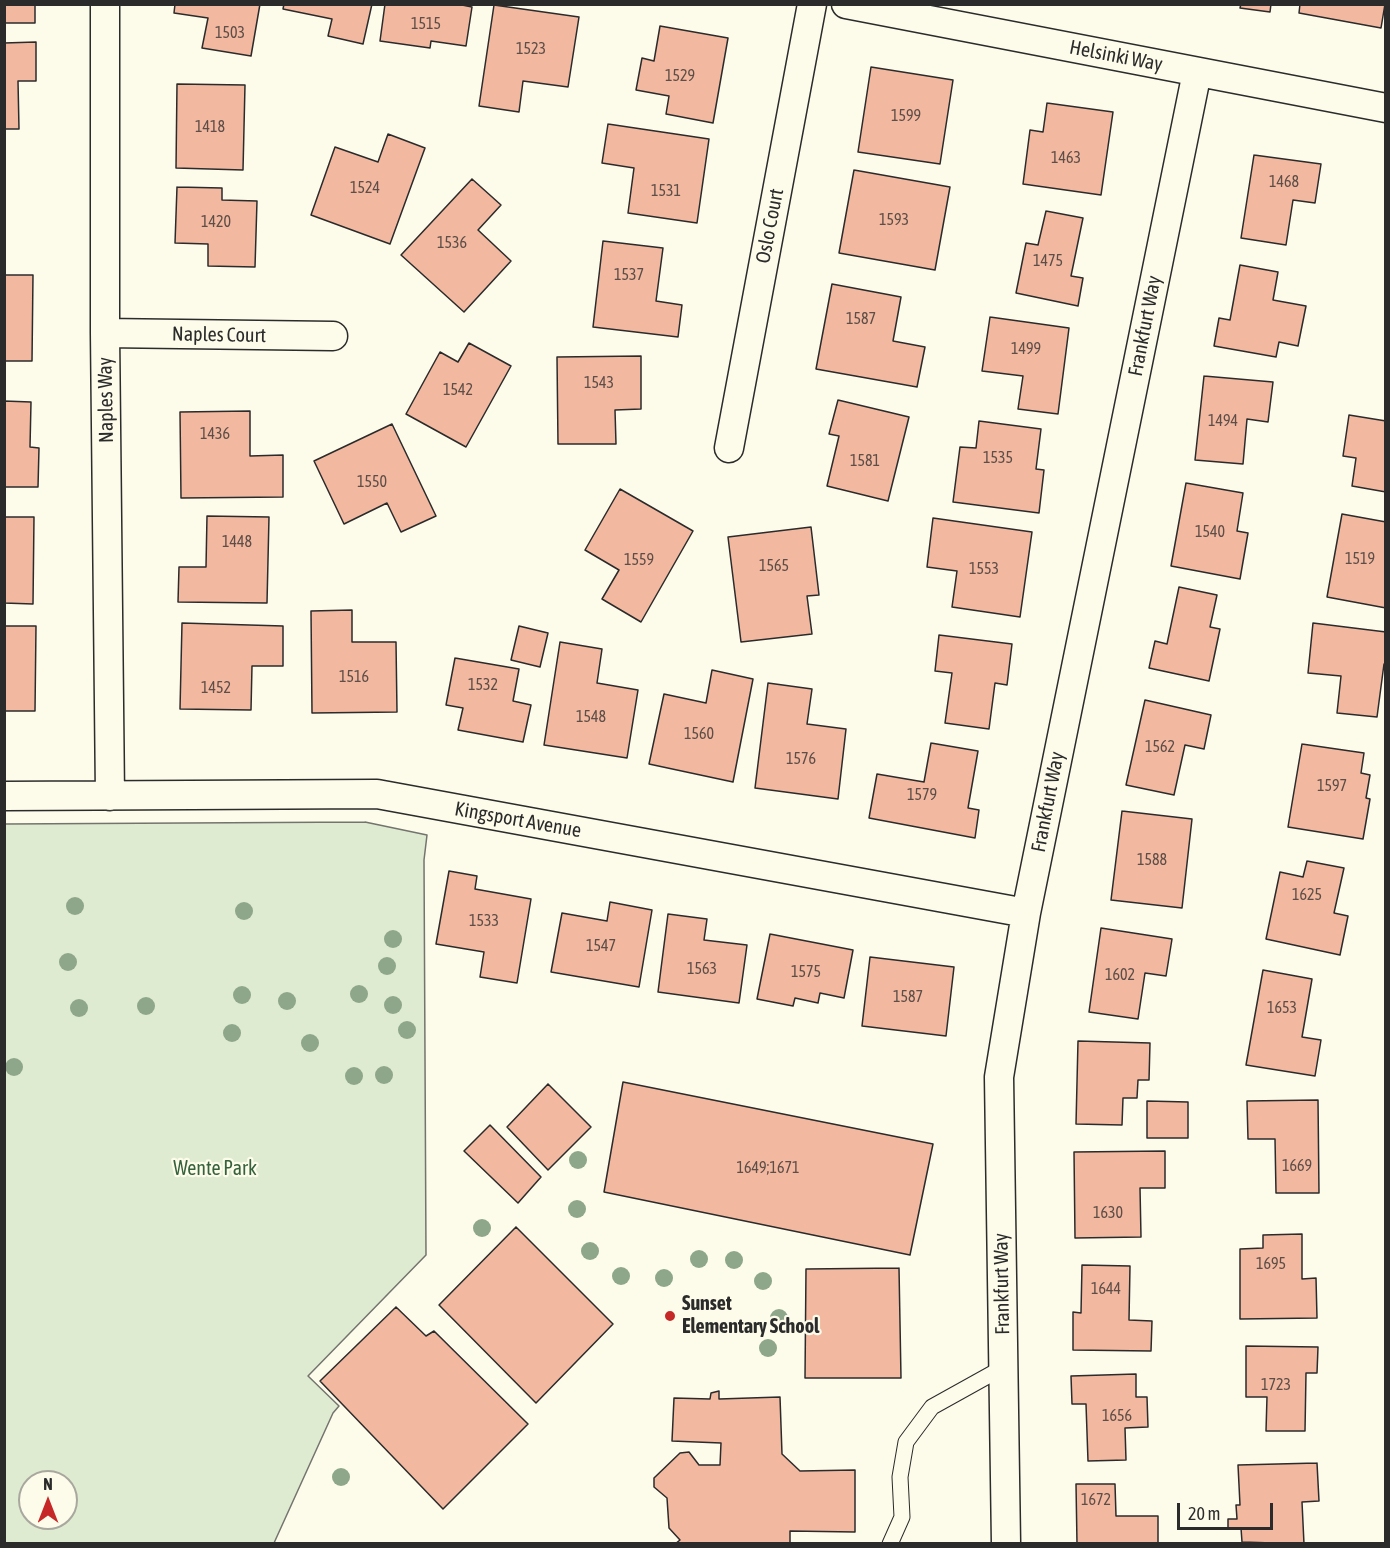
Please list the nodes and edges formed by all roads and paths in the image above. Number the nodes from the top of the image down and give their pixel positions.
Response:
1 (105, 4) edge
2 (812, 4) edge
3 (846, 4) edge
4 (1197, 72) junction
5 (1386, 108) edge
6 (105, 333) junction
7 (333, 336) dead end
8 (729, 448) dead end
9 (4, 796) edge
10 (110, 796) junction
11 (1026, 913) junction
12 (1004, 1367) junction
13 (890, 1544) edge
14 (1006, 1544) edge

1 - 6 street, Naples Way
2 - 8 street, Oslo Court
3 - 4 street, Helsinki Way
4 - 5 street, Helsinki Way
4 - 11 street, Frankfurt Way
6 - 7 street, Naples Court
6 - 10 street, Naples Way
9 - 10 street, Kingsport Avenue
10 - 11 street, Kingsport Avenue
11 - 12 street, Frankfurt Way
12 - 13 lane
12 - 14 street, Frankfurt Way

